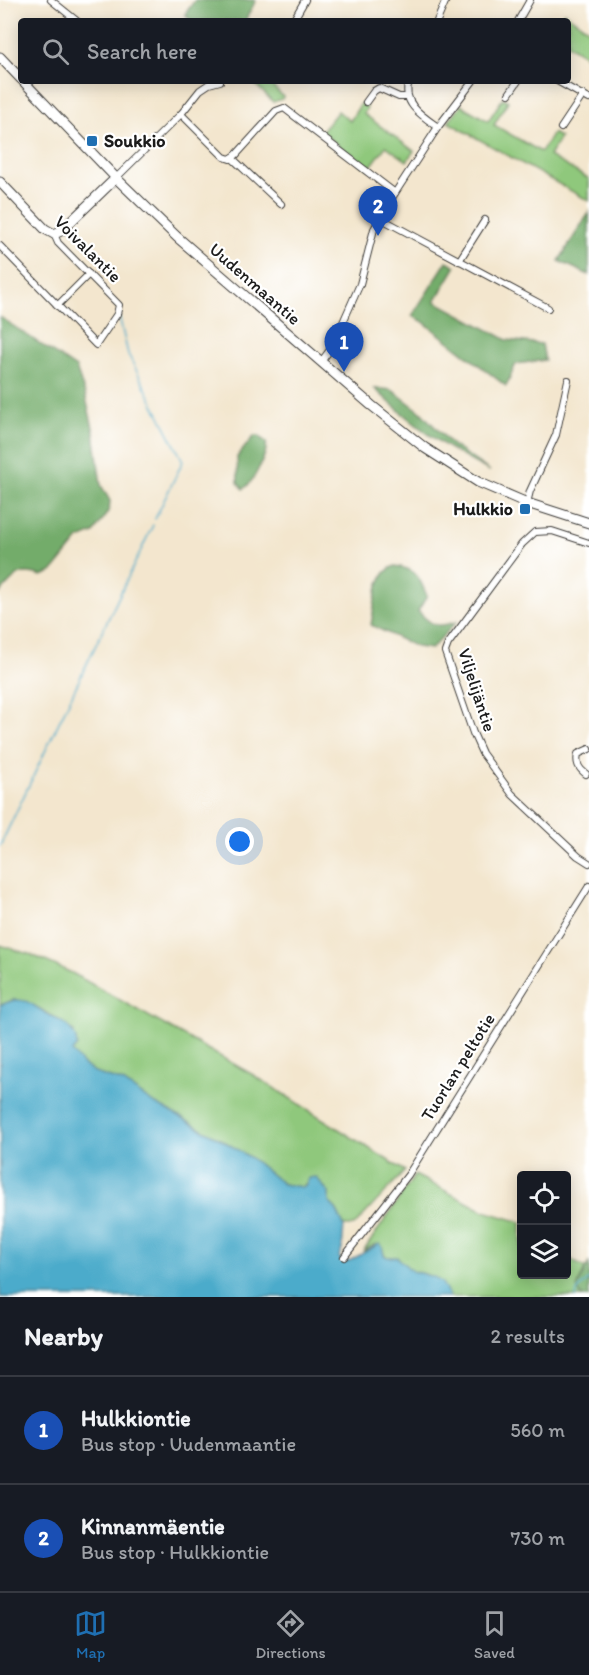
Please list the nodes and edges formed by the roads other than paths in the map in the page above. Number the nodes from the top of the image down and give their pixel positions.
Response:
1 (51, 0) edge
2 (305, 0) edge
3 (446, 0) edge
4 (531, 0) edge
5 (73, 18) edge
6 (295, 18) edge
7 (437, 18) edge
8 (520, 18) edge
9 (0, 57) edge
10 (18, 76) edge
11 (26, 84) edge
12 (209, 84) edge
13 (408, 84) edge
14 (472, 84) edge
15 (516, 84) edge
16 (563, 84) edge
17 (509, 94) dead end
18 (408, 97) junction
19 (586, 97) edge
20 (366, 102) dead end
21 (182, 114) junction
22 (438, 127) junction
23 (561, 128) dead end
24 (232, 158) junction
25 (116, 178) junction
26 (0, 182) edge
27 (395, 193) junction
28 (280, 204) dead end
29 (380, 218) junction
30 (484, 220) dead end
31 (54, 234) junction
32 (0, 246) edge
33 (459, 261) junction
34 (89, 274) junction
35 (57, 306) junction
36 (548, 308) dead end
37 (321, 362) junction
38 (568, 380) dead end
39 (527, 503) junction
40 (589, 523) edge
41 (589, 543) edge
42 (589, 749) edge
43 (586, 774) dead end
44 (589, 863) edge
45 (589, 886) edge
46 (344, 1257) dead end

1 - 5 street
2 - 6 street
3 - 7 street
4 - 8 street
9 - 10 main road, Uudenmaantie
11 - 25 main road, Uudenmaantie
12 - 21 street
13 - 18 street
14 - 22 street
15 - 17 street
16 - 19 street
18 - 20 street
18 - 22 street
19 - 23 street
21 - 24 street
21 - 25 street
22 - 27 street
24 - 27 street
24 - 28 street
25 - 31 main road
25 - 37 main road, Uudenmaantie
26 - 31 main road, Voivalantie
27 - 29 street
29 - 33 street
29 - 37 street
30 - 33 street
31 - 34 street, Voivalantie
32 - 35 street
33 - 36 street
34 - 35 street
34 - 35 street, Voivalantie
37 - 39 main road, Uudenmaantie
38 - 39 street
39 - 40 main road, Uudenmaantie
41 - 44 street, Viljelijäntie
42 - 43 street
45 - 46 street, Tuorlan peltotie

